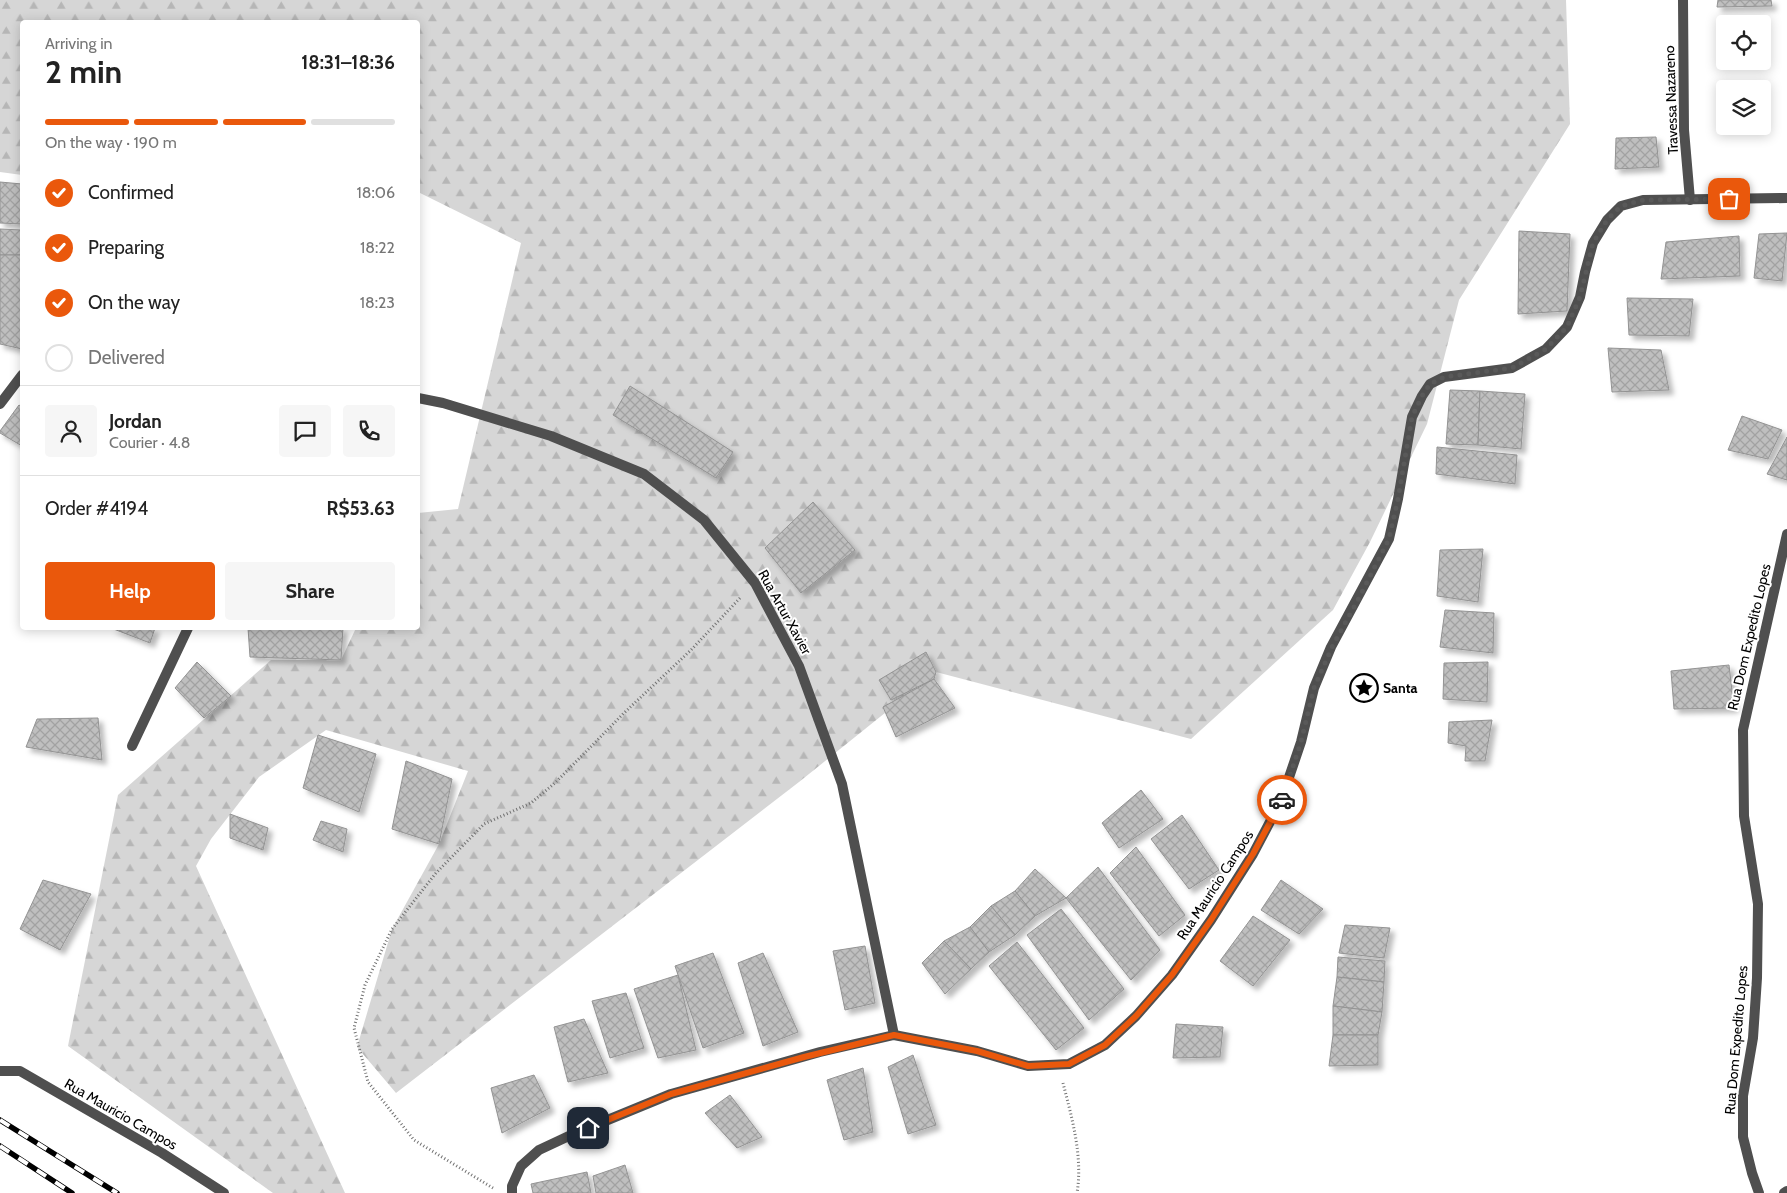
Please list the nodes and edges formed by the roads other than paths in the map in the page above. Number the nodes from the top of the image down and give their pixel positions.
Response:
1 (1683, 0) edge
2 (1787, 198) edge
3 (1690, 200) junction
4 (20, 378) edge
5 (420, 398) edge
6 (0, 404) edge
7 (1787, 534) edge
8 (187, 630) edge
9 (132, 746) dead end
10 (894, 1035) junction
11 (0, 1071) edge
12 (224, 1193) edge
13 (512, 1193) edge
14 (1759, 1193) edge

1 - 3 street, Travessa Nazareno
2 - 3 street
3 - 10 street, Rua Mauricio Campos
4 - 6 street
5 - 10 street, Rua Artur Xavier
7 - 14 street, Rua Dom Expedito Lopes
8 - 9 street
10 - 13 street, Rua Mauricio Campos
11 - 12 street, Rua Mauricio Campos

